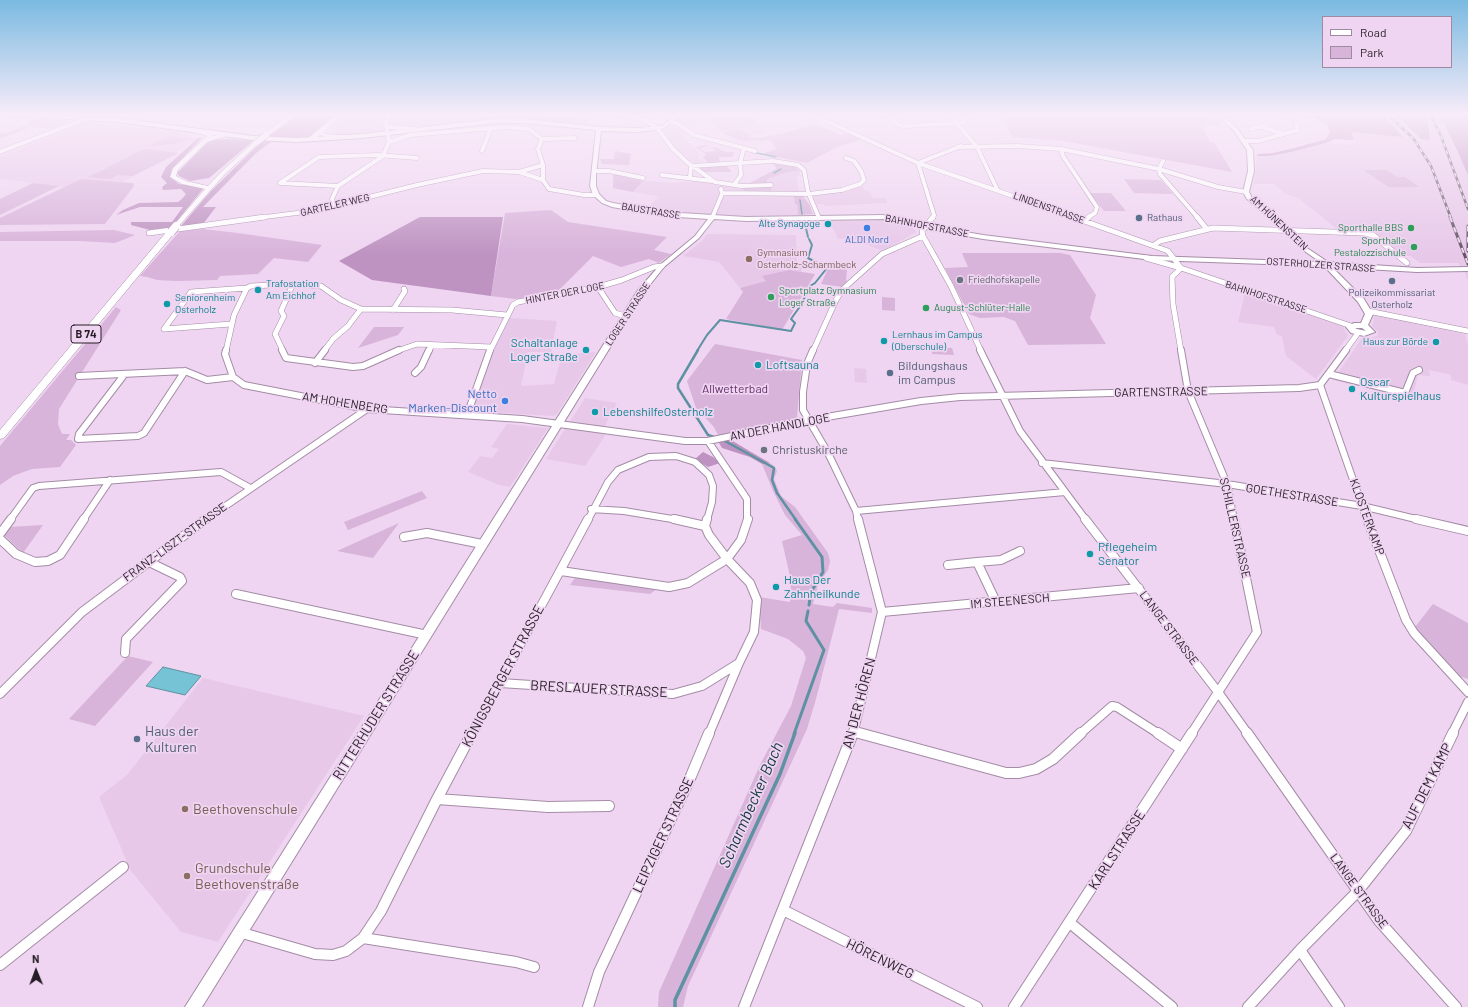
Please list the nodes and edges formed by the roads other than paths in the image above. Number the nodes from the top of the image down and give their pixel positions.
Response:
1 (183, 161) edge
2 (236, 161) edge
3 (313, 161) edge
4 (376, 161) edge
5 (542, 161) edge
6 (595, 161) edge
7 (686, 161) edge
8 (854, 161) edge
9 (914, 161) edge
10 (923, 161) edge
11 (984, 161) edge
12 (1066, 161) edge
13 (1115, 161) edge
14 (1163, 161) dead end
15 (1252, 161) edge
16 (740, 163) junction
17 (918, 163) junction
18 (543, 165) junction
19 (692, 166) junction
20 (1159, 170) junction
21 (594, 171) junction
22 (519, 172) junction
23 (222, 173) junction
24 (662, 175) dead end
25 (690, 177) junction
26 (643, 178) dead end
27 (543, 180) junction
28 (717, 182) junction
29 (184, 183) junction
30 (734, 185) junction
31 (771, 185) dead end
32 (338, 186) junction
33 (209, 189) junction
34 (998, 190) junction
35 (1246, 192) junction
36 (722, 193) junction
37 (595, 194) junction
38 (809, 194) junction
39 (335, 206) junction
40 (712, 218) junction
41 (819, 218) junction
42 (1084, 221) junction
43 (926, 227) junction
44 (1206, 228) junction
45 (1286, 229) junction
46 (149, 233) dead end
47 (923, 236) junction
48 (1154, 245) junction
49 (1141, 257) junction
50 (1175, 259) junction
51 (1407, 263) dead end
52 (1327, 264) junction
53 (662, 266) junction
54 (1181, 268) junction
55 (1468, 269) edge
56 (293, 284) junction
57 (249, 287) junction
58 (598, 287) junction
59 (404, 289) dead end
60 (361, 309) junction
61 (393, 310) junction
62 (1368, 311) junction
63 (507, 315) junction
64 (626, 316) junction
65 (231, 324) junction
66 (1351, 326) junction
67 (1364, 326) junction
68 (1468, 331) edge
69 (1358, 333) junction
70 (432, 345) junction
71 (491, 347) junction
72 (315, 363) junction
73 (1418, 370) dead end
74 (185, 371) junction
75 (415, 373) dead end
76 (1329, 374) junction
77 (124, 375) junction
78 (79, 376) dead end
79 (233, 377) junction
80 (1320, 385) junction
81 (1188, 391) junction
82 (1001, 395) junction
83 (367, 409) junction
84 (467, 415) junction
85 (809, 420) junction
86 (559, 423) junction
87 (0, 436) edge
88 (710, 441) junction
89 (1042, 463) junction
90 (110, 480) junction
91 (1227, 484) junction
92 (250, 488) junction
93 (1065, 492) junction
94 (1362, 506) junction
95 (591, 509) junction
96 (856, 511) junction
97 (705, 526) junction
98 (1468, 531) edge
99 (0, 534) edge
100 (404, 537) dead end
101 (0, 539) edge
102 (482, 544) junction
103 (1020, 551) dead end
104 (727, 559) junction
105 (147, 561) junction
106 (977, 562) junction
107 (948, 565) dead end
108 (561, 571) junction
109 (1139, 588) junction
110 (236, 594) dead end
111 (996, 602) junction
112 (882, 612) junction
113 (427, 635) junction
114 (125, 653) dead end
115 (739, 663) junction
116 (500, 683) junction
117 (1218, 692) junction
118 (1468, 692) edge
119 (0, 694) edge
120 (1468, 702) edge
121 (854, 732) junction
122 (1182, 749) junction
123 (437, 799) junction
124 (609, 806) dead end
125 (123, 867) dead end
126 (1358, 891) junction
127 (783, 910) junction
128 (1070, 923) junction
129 (239, 932) junction
130 (363, 938) junction
131 (1300, 950) junction
132 (0, 965) edge
133 (534, 967) dead end
134 (193, 1007) edge
135 (588, 1007) edge
136 (744, 1007) edge
137 (977, 1007) edge
138 (1014, 1007) edge
139 (1172, 1007) edge
140 (1248, 1007) edge
141 (1339, 1007) edge
142 (1456, 1007) edge

1 - 29 main road
2 - 23 main road, B 74, bridge
3 - 32 street
4 - 32 street
5 - 18 street
6 - 21 street
7 - 19 street
8 - 38 street
9 - 17 street, LINDENSTRASSE
10 - 17 street
11 - 34 street
12 - 42 street
13 - 20 street, AM HÜNENSTEIN
14 - 20 street
15 - 35 street
16 - 19 street
16 - 30 street
16 - 38 street
17 - 34 street, LINDENSTRASSE
17 - 43 street
18 - 22 street, GARTELER WEG
18 - 27 street
19 - 25 street
19 - 28 street
20 - 35 street, AM HÜNENSTEIN
20 - 44 street
21 - 26 street
21 - 37 street
22 - 27 street, GARTELER WEG
22 - 39 street, GARTELER WEG
23 - 29 main road
23 - 33 main road, B 74
24 - 25 street
25 - 28 street
27 - 37 street, GARTELER WEG
28 - 30 street
28 - 36 street
29 - 33 main road
30 - 31 street
32 - 39 street
33 - 87 main road, B 74
34 - 42 street, LINDENSTRASSE
35 - 45 street, AM HÜNENSTEIN
36 - 38 street
36 - 40 street
37 - 40 street, BAUSTRASSE
38 - 41 street
39 - 46 street, GARTELER WEG
40 - 41 street, BAHNHOFSTRASSE
40 - 53 street, LOGER STRASSE
41 - 43 street, BAHNHOFSTRASSE
42 - 48 street, LINDENSTRASSE
43 - 47 street
43 - 49 street, BAHNHOFSTRASSE
44 - 45 street
44 - 48 street
45 - 51 street
45 - 52 street, AM HÜNENSTEIN
47 - 82 street, LANGE STRASSE
47 - 85 street, AN DER HÖREN
48 - 50 street, LINDENSTRASSE
49 - 50 street, BAHNHOFSTRASSE
49 - 54 street, BAHNHOFSTRASSE
50 - 52 street, OSTERHOLZER STRASSE
50 - 54 street
52 - 55 street, OSTERHOLZER STRASSE
52 - 62 street, AM HÜNENSTEIN
53 - 58 street, HINTER DER LOGE
53 - 64 street, LOGER STRASSE
54 - 66 street, BAHNHOFSTRASSE
54 - 81 street, SCHILLERSTRASSE
56 - 57 street
56 - 60 street
56 - 72 street
57 - 65 street
57 - 65 street
58 - 63 street, HINTER DER LOGE
58 - 64 street
59 - 61 street
60 - 61 street
60 - 72 street
61 - 63 street
62 - 67 street
62 - 68 street
63 - 71 street, HINTER DER LOGE
64 - 86 street, LOGER STRASSE
65 - 79 street
66 - 67 street, BAHNHOFSTRASSE
66 - 69 street, BAHNHOFSTRASSE
67 - 69 street
69 - 76 street
70 - 71 street
70 - 72 street
70 - 75 street
71 - 84 street, HINTER DER LOGE
73 - 76 street
74 - 77 street
74 - 77 street
74 - 79 street
76 - 80 street
77 - 78 street
79 - 83 street, AM HOHENBERG
80 - 81 street, GARTENSTRASSE
80 - 94 street, KLOSTERKAMP
81 - 82 street, GARTENSTRASSE
81 - 91 street, SCHILLERSTRASSE
82 - 85 street, AN DER HANDLOGE
82 - 89 street, LANGE STRASSE
83 - 84 street, AM HOHENBERG
83 - 92 street, FRANZ-LISZT-STRASSE
84 - 86 street, AM HOHENBERG
85 - 88 street, AN DER HANDLOGE
85 - 96 street, AN DER HÖREN
86 - 88 street, AN DER HANDLOGE
86 - 102 street, RITTERHUDER STRASSE
88 - 104 street
89 - 91 street, GOETHESTRASSE
89 - 93 street, LANGE STRASSE
90 - 92 street
90 - 99 street
90 - 101 street
91 - 94 street, GOETHESTRASSE
91 - 117 street, SCHILLERSTRASSE
92 - 105 street, FRANZ-LISZT-STRASSE
93 - 96 street
93 - 109 street, LANGE STRASSE
94 - 98 street, GOETHESTRASSE
94 - 118 street, KLOSTERKAMP
95 - 97 street
95 - 97 street, KÖNIGSBERGER STRASSE
95 - 108 street, KÖNIGSBERGER STRASSE
96 - 112 street, AN DER HÖREN
97 - 104 street
100 - 102 street
102 - 113 street, RITTERHUDER STRASSE
103 - 106 street
104 - 108 street
104 - 115 street
105 - 114 street
105 - 119 street, FRANZ-LISZT-STRASSE
106 - 107 street
106 - 111 street
108 - 116 street, KÖNIGSBERGER STRASSE
109 - 111 street, IM STEENESCH
109 - 117 street, LANGE STRASSE
110 - 113 street
111 - 112 street, IM STEENESCH
112 - 121 street, AN DER HÖREN
113 - 129 street, RITTERHUDER STRASSE
115 - 116 street, BRESLAUER STRASSE
115 - 135 street, LEIPZIGER STRASSE
116 - 123 street, KÖNIGSBERGER STRASSE
117 - 122 street, KARLSTRASSE
117 - 126 street, LANGE STRASSE
120 - 126 street, AUF DEM KAMP
121 - 122 street
121 - 127 street, AN DER HÖREN
122 - 128 street, KARLSTRASSE
123 - 124 street
123 - 130 street, KÖNIGSBERGER STRASSE
125 - 132 street
126 - 131 street, AUF DEM KAMP
126 - 142 street, LANGE STRASSE
127 - 136 street, AN DER HÖREN
127 - 137 street, HÖRENWEG
128 - 138 street, KARLSTRASSE
128 - 139 street
129 - 130 street, KÖNIGSBERGER STRASSE
129 - 134 street, RITTERHUDER STRASSE
130 - 133 street
131 - 140 street, AUF DEM KAMP
131 - 141 street

